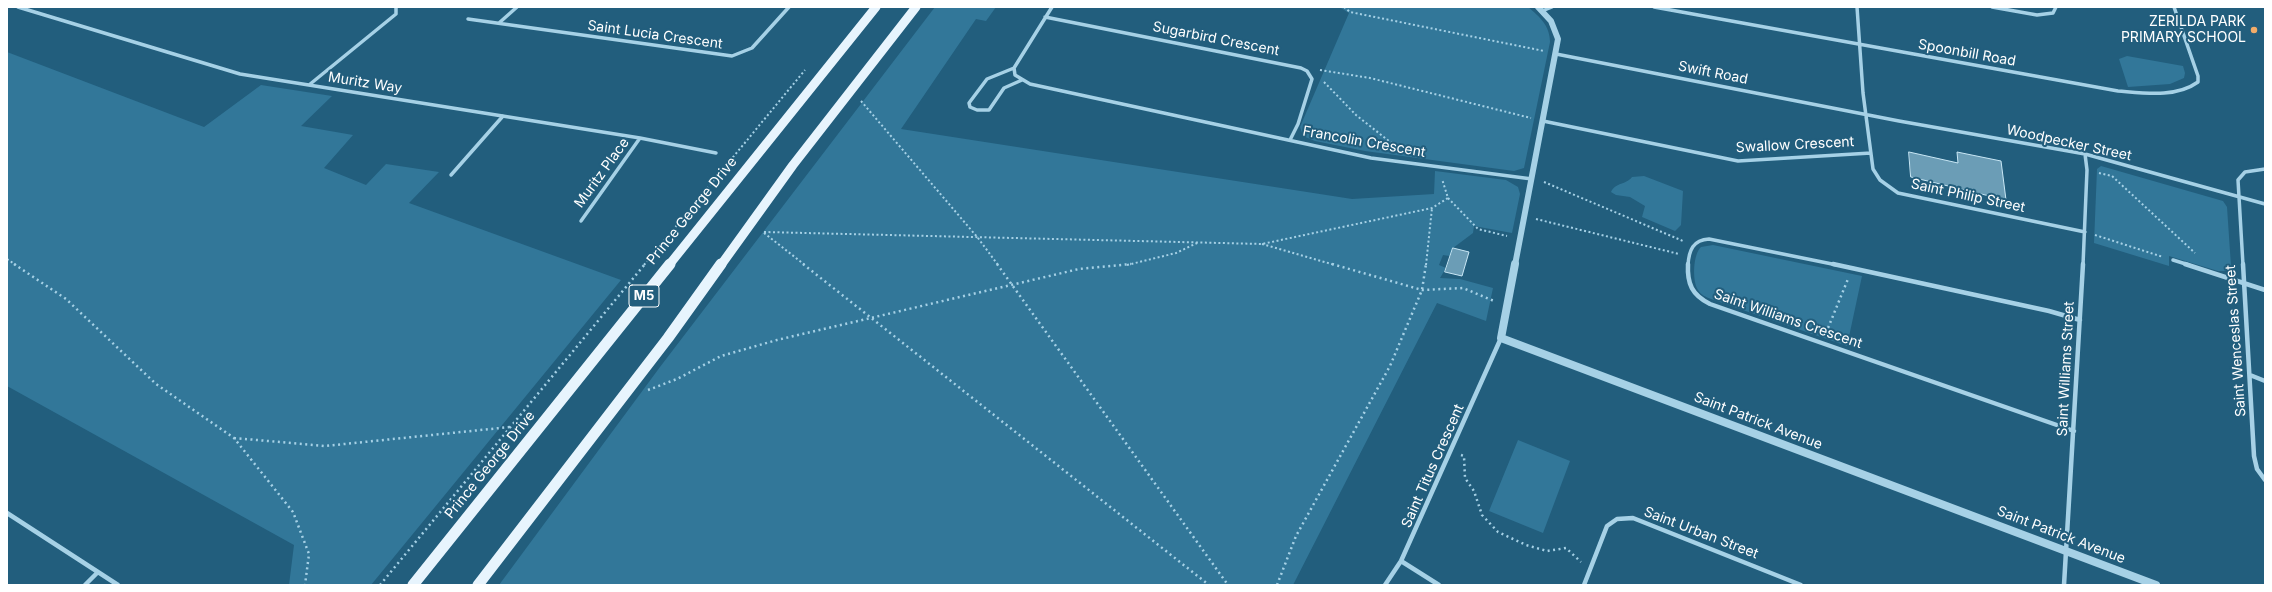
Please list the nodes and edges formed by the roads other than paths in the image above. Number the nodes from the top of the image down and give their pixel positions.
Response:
1 (18, 7) edge
2 (396, 7) edge
3 (517, 7) edge
4 (789, 7) edge
5 (876, 7) edge
6 (916, 7) edge
7 (1052, 7) edge
8 (1552, 7) edge
9 (1654, 7) edge
10 (1857, 7) edge
11 (1992, 7) edge
12 (2056, 7) edge
13 (2174, 7) edge
14 (1540, 9) edge
15 (1045, 17) junction
16 (468, 19) dead end
17 (499, 23) junction
18 (1860, 45) junction
19 (1556, 54) junction
20 (1014, 68) junction
21 (1022, 80) junction
22 (309, 85) junction
23 (1867, 114) junction
24 (502, 116) junction
25 (1543, 121) junction
26 (640, 138) junction
27 (1290, 140) junction
28 (716, 153) dead end
29 (1871, 153) junction
30 (2085, 154) junction
31 (2265, 169) edge
32 (450, 175) dead end
33 (1532, 179) junction
34 (2240, 197) junction
35 (2265, 204) edge
36 (581, 221) dead end
37 (2085, 232) junction
38 (2173, 260) road end
39 (2244, 284) junction
40 (2265, 290) edge
41 (2080, 320) junction
42 (1501, 338) junction
43 (2250, 375) junction
44 (2265, 381) edge
45 (2074, 431) junction
46 (2265, 480) edge
47 (7, 513) edge
48 (2066, 551) junction
49 (1401, 561) junction
50 (98, 572) junction
51 (85, 585) edge
52 (118, 585) edge
53 (413, 585) edge
54 (478, 585) edge
55 (1385, 585) edge
56 (1439, 585) edge
57 (1584, 585) edge
58 (1801, 585) edge
59 (2064, 585) edge
60 (2156, 585) edge

1 - 22 street, Muritz Way
2 - 22 street
3 - 17 street
4 - 17 street, Saint Lucia Crescent
5 - 53 main road, Prince George Drive / M5
6 - 54 main road
7 - 15 street
8 - 14 street
9 - 18 street, Spoonbill Road
10 - 18 street, Swallow Crescent
11 - 12 street
13 - 18 street, Spoonbill Road
14 - 19 street
15 - 20 street
15 - 27 street, Sugarbird Crescent
16 - 17 street, Saint Lucia Crescent
18 - 23 street, Swallow Crescent
19 - 23 street, Swift Road
19 - 25 street
20 - 21 street
20 - 21 street
21 - 27 street, Francolin Crescent
22 - 24 street, Muritz Way
23 - 29 street, Swallow Crescent
23 - 30 street, Woodpecker Street
24 - 26 street, Muritz Way
24 - 32 street
25 - 29 street, Swallow Crescent
25 - 33 street
26 - 28 street, Muritz Way
26 - 36 street, Muritz Place
27 - 33 street, Francolin Crescent
29 - 37 street, Saint Philip Street
30 - 34 street, Woodpecker Street
30 - 37 street, Saint Williams Street
31 - 34 street, Saint Wenceslas Street
33 - 42 street
34 - 35 street, Woodpecker Street
34 - 39 street, Saint Wenceslas Street
37 - 41 street, Saint Williams Street
38 - 39 street
39 - 40 street
39 - 43 street, Saint Wenceslas Street
41 - 45 street, Saint Williams Street
41 - 45 street, Saint Williams Crescent
42 - 48 street, Saint Patrick Avenue
42 - 49 street, Saint Titus Crescent
43 - 44 street
43 - 46 street, Saint Wenceslas Street
45 - 48 street, Saint Williams Street
47 - 50 street
48 - 59 street, Saint Williams Street
48 - 60 street, Saint Patrick Avenue
49 - 55 street, Saint Titus Crescent
49 - 56 street
50 - 51 street
50 - 52 street
57 - 58 street, Saint Urban Street

